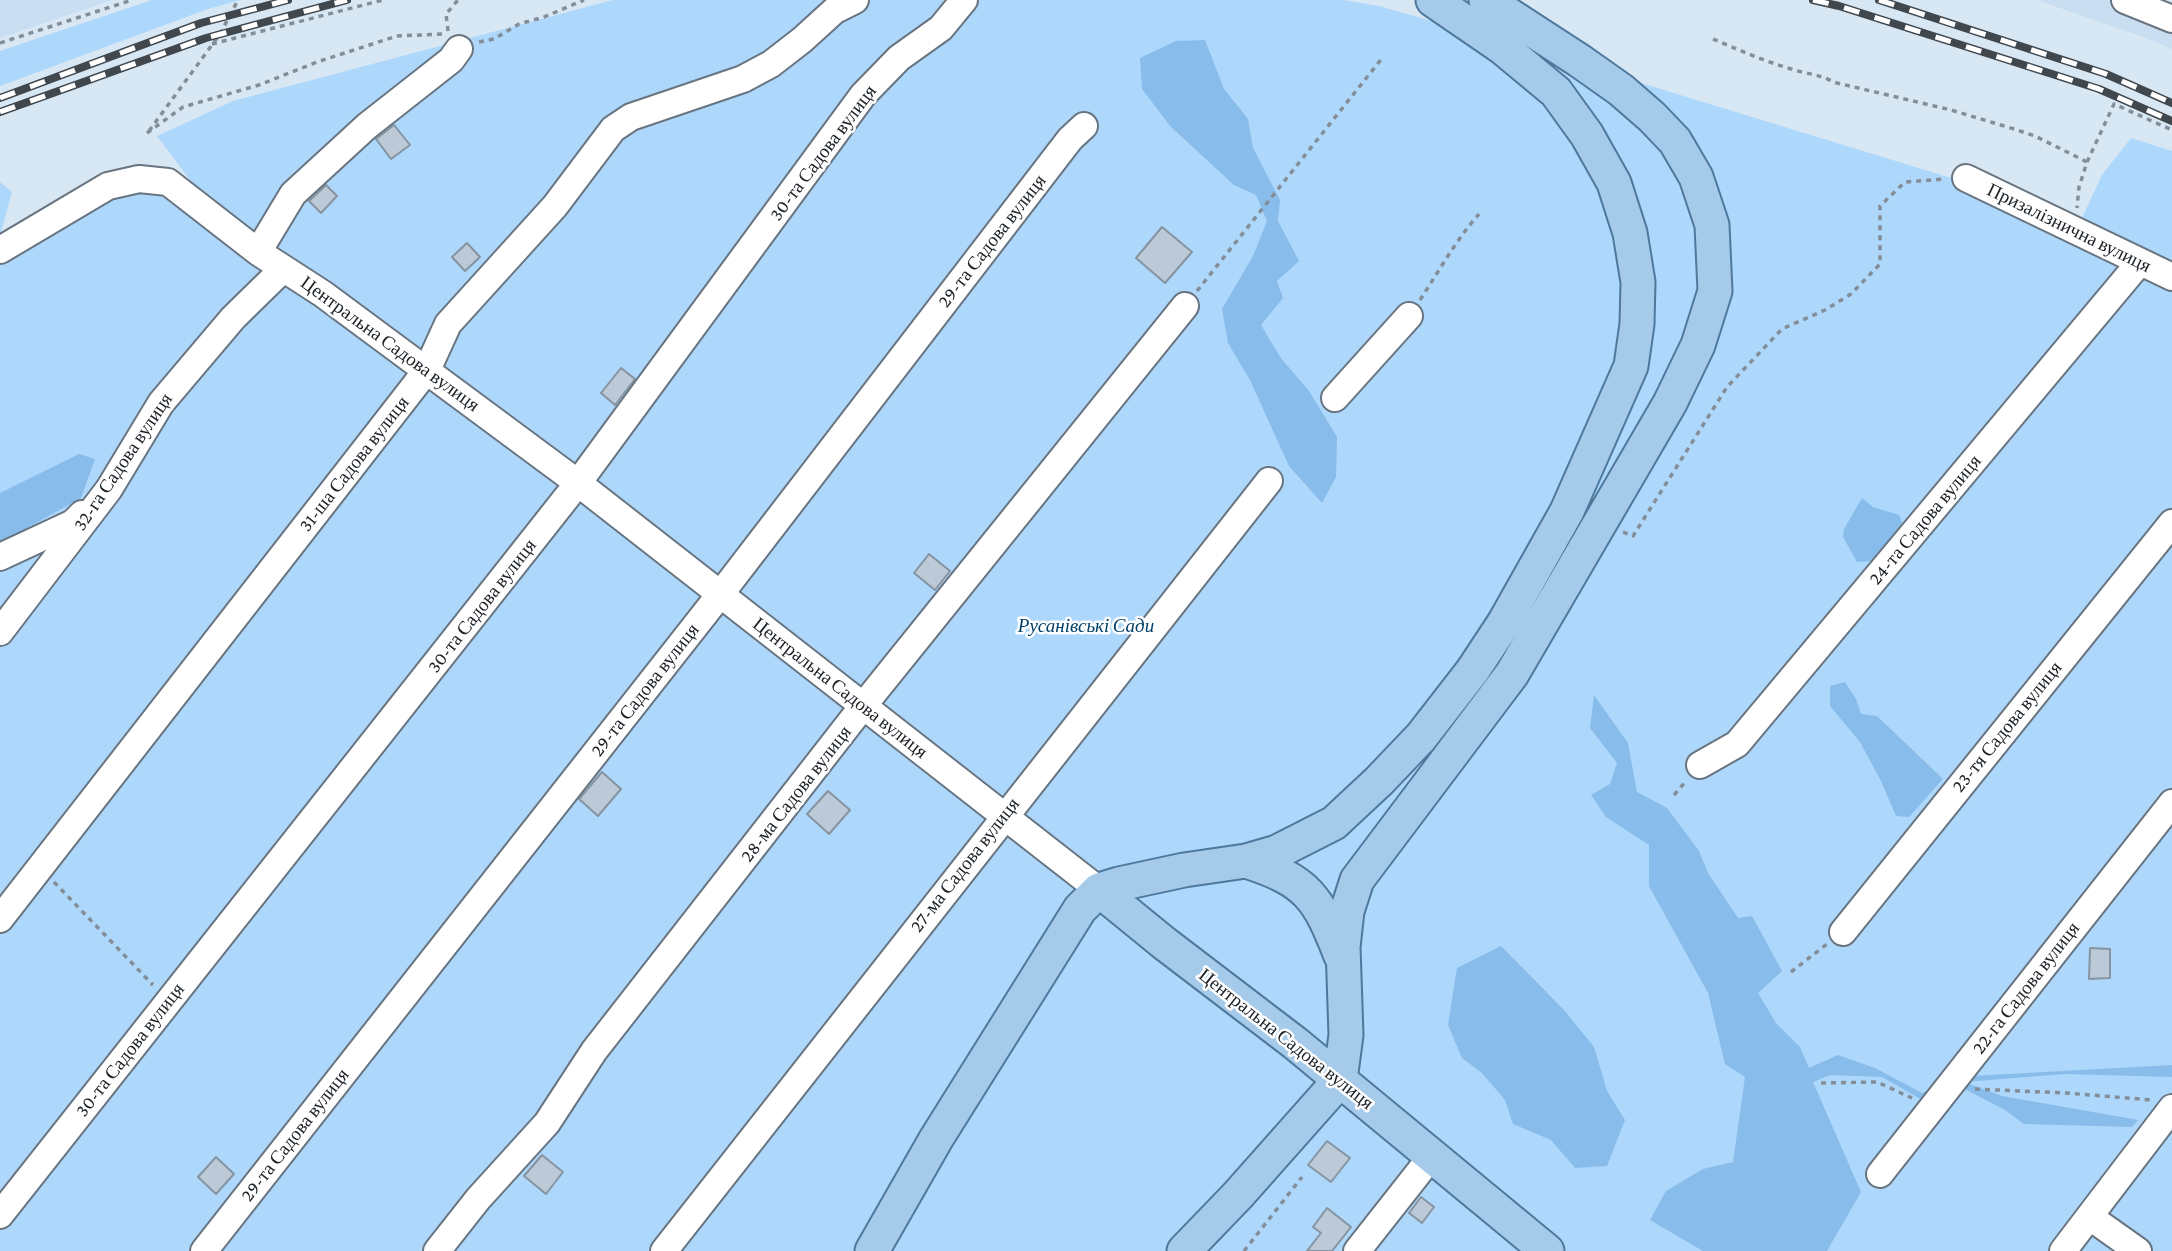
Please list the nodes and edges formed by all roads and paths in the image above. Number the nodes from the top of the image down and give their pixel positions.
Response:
1 (132, 0) edge
2 (238, 0) edge
3 (383, 0) edge
4 (458, 0) edge
5 (584, 0) edge
6 (855, 0) edge
7 (964, 0) edge
8 (1433, 0) edge
9 (1486, 0) edge
10 (2125, 0) edge
11 (2172, 19) edge
12 (1713, 39) dead end
13 (0, 43) edge
14 (212, 44) junction
15 (459, 49) joint
16 (1382, 57) dead end
17 (1084, 126) dead end
18 (2172, 130) edge
19 (2087, 162) junction
20 (1966, 178) joint
21 (1479, 214) dead end
22 (2076, 231) junction
23 (0, 250) edge
24 (257, 252) junction
25 (2140, 262) junction
26 (283, 269) junction
27 (2172, 277) edge
28 (1185, 306) joint
29 (1409, 316) joint
30 (427, 370) junction
31 (1335, 398) dead end
32 (1269, 481) dead end
33 (578, 483) junction
34 (109, 489) junction
35 (1602, 523) junction
36 (2172, 523) edge
37 (0, 557) edge
38 (720, 594) junction
39 (0, 632) edge
40 (863, 706) junction
41 (1700, 765) dead end
42 (2172, 803) edge
43 (1003, 816) junction
44 (1246, 861) junction
45 (40, 868) junction
46 (1099, 890) junction
47 (0, 919) edge
48 (1843, 932) joint
49 (1343, 961) junction
50 (1791, 972) dead end
51 (169, 1001) junction
52 (1340, 1080) junction
53 (1821, 1083) dead end
54 (1983, 1088) dead end
55 (2165, 1104) edge
56 (1933, 1107) junction
57 (1431, 1157) junction
58 (1880, 1174) dead end
59 (1302, 1177) dead end
60 (0, 1215) edge
61 (2090, 1217) junction
62 (204, 1251) edge
63 (437, 1251) edge
64 (664, 1251) edge
65 (872, 1251) edge
66 (1184, 1251) edge
67 (1244, 1251) edge
68 (1357, 1251) edge
69 (1546, 1251) edge
70 (2063, 1251) edge
71 (2138, 1251) edge

1 - 13 path
2 - 14 path
3 - 14 path
4 - 14 path
5 - 15 path
6 - 30 street, 31-ша Садова вулиця
7 - 33 street, 30-та Садова вулиця
8 - 44 main road
9 - 35 main road
10 - 11 street
12 - 19 path
15 - 24 street
16 - 28 path
17 - 38 street, 29-та Садова вулиця
18 - 19 path
19 - 22 path
20 - 22 street, Призалізнична вулиця
20 - 35 path
21 - 29 path
22 - 25 street, Призалізнична вулиця
23 - 24 street, Центральна Садова вулиця
24 - 26 street, Центральна Садова вулиця
25 - 27 street, Призалізнична вулиця
25 - 41 street, 24-та Садова вулиця
26 - 30 street, Центральна Садова вулиця
26 - 34 street, 32-га Садова вулиця
28 - 40 street, 28-ма Садова вулиця
29 - 31 street
30 - 33 street, Центральна Садова вулиця
30 - 45 street, 31-ша Садова вулиця
32 - 43 street, 27-ма Садова вулиця
33 - 38 street, Центральна Садова вулиця
33 - 51 street, 30-та Садова вулиця
34 - 37 street
34 - 39 street, 32-га Садова вулиця
35 - 49 main road
36 - 48 street, 23-тя Садова вулиця
38 - 40 street, Центральна Садова вулиця
38 - 62 street, 29-та Садова вулиця
40 - 43 street, Центральна Садова вулиця
40 - 63 street, 28-ма Садова вулиця
42 - 56 street, 22-га Садова вулиця
43 - 46 street, Центральна Садова вулиця
43 - 64 street, 27-ма Садова вулиця
44 - 46 main road
44 - 49 main road
45 - 47 street, 31-ша Садова вулиця
45 - 51 path
46 - 52 main road, Центральна Садова вулиця
46 - 65 main road
48 - 50 path
49 - 52 main road
51 - 60 street, 30-та Садова вулиця
52 - 57 main road, Центральна Садова вулиця
52 - 66 main road
53 - 56 path
54 - 55 path
55 - 61 street
56 - 58 street, 22-га Садова вулиця
57 - 68 street
57 - 69 main road, Центральна Садова вулиця
59 - 67 path
61 - 70 street
61 - 71 street

